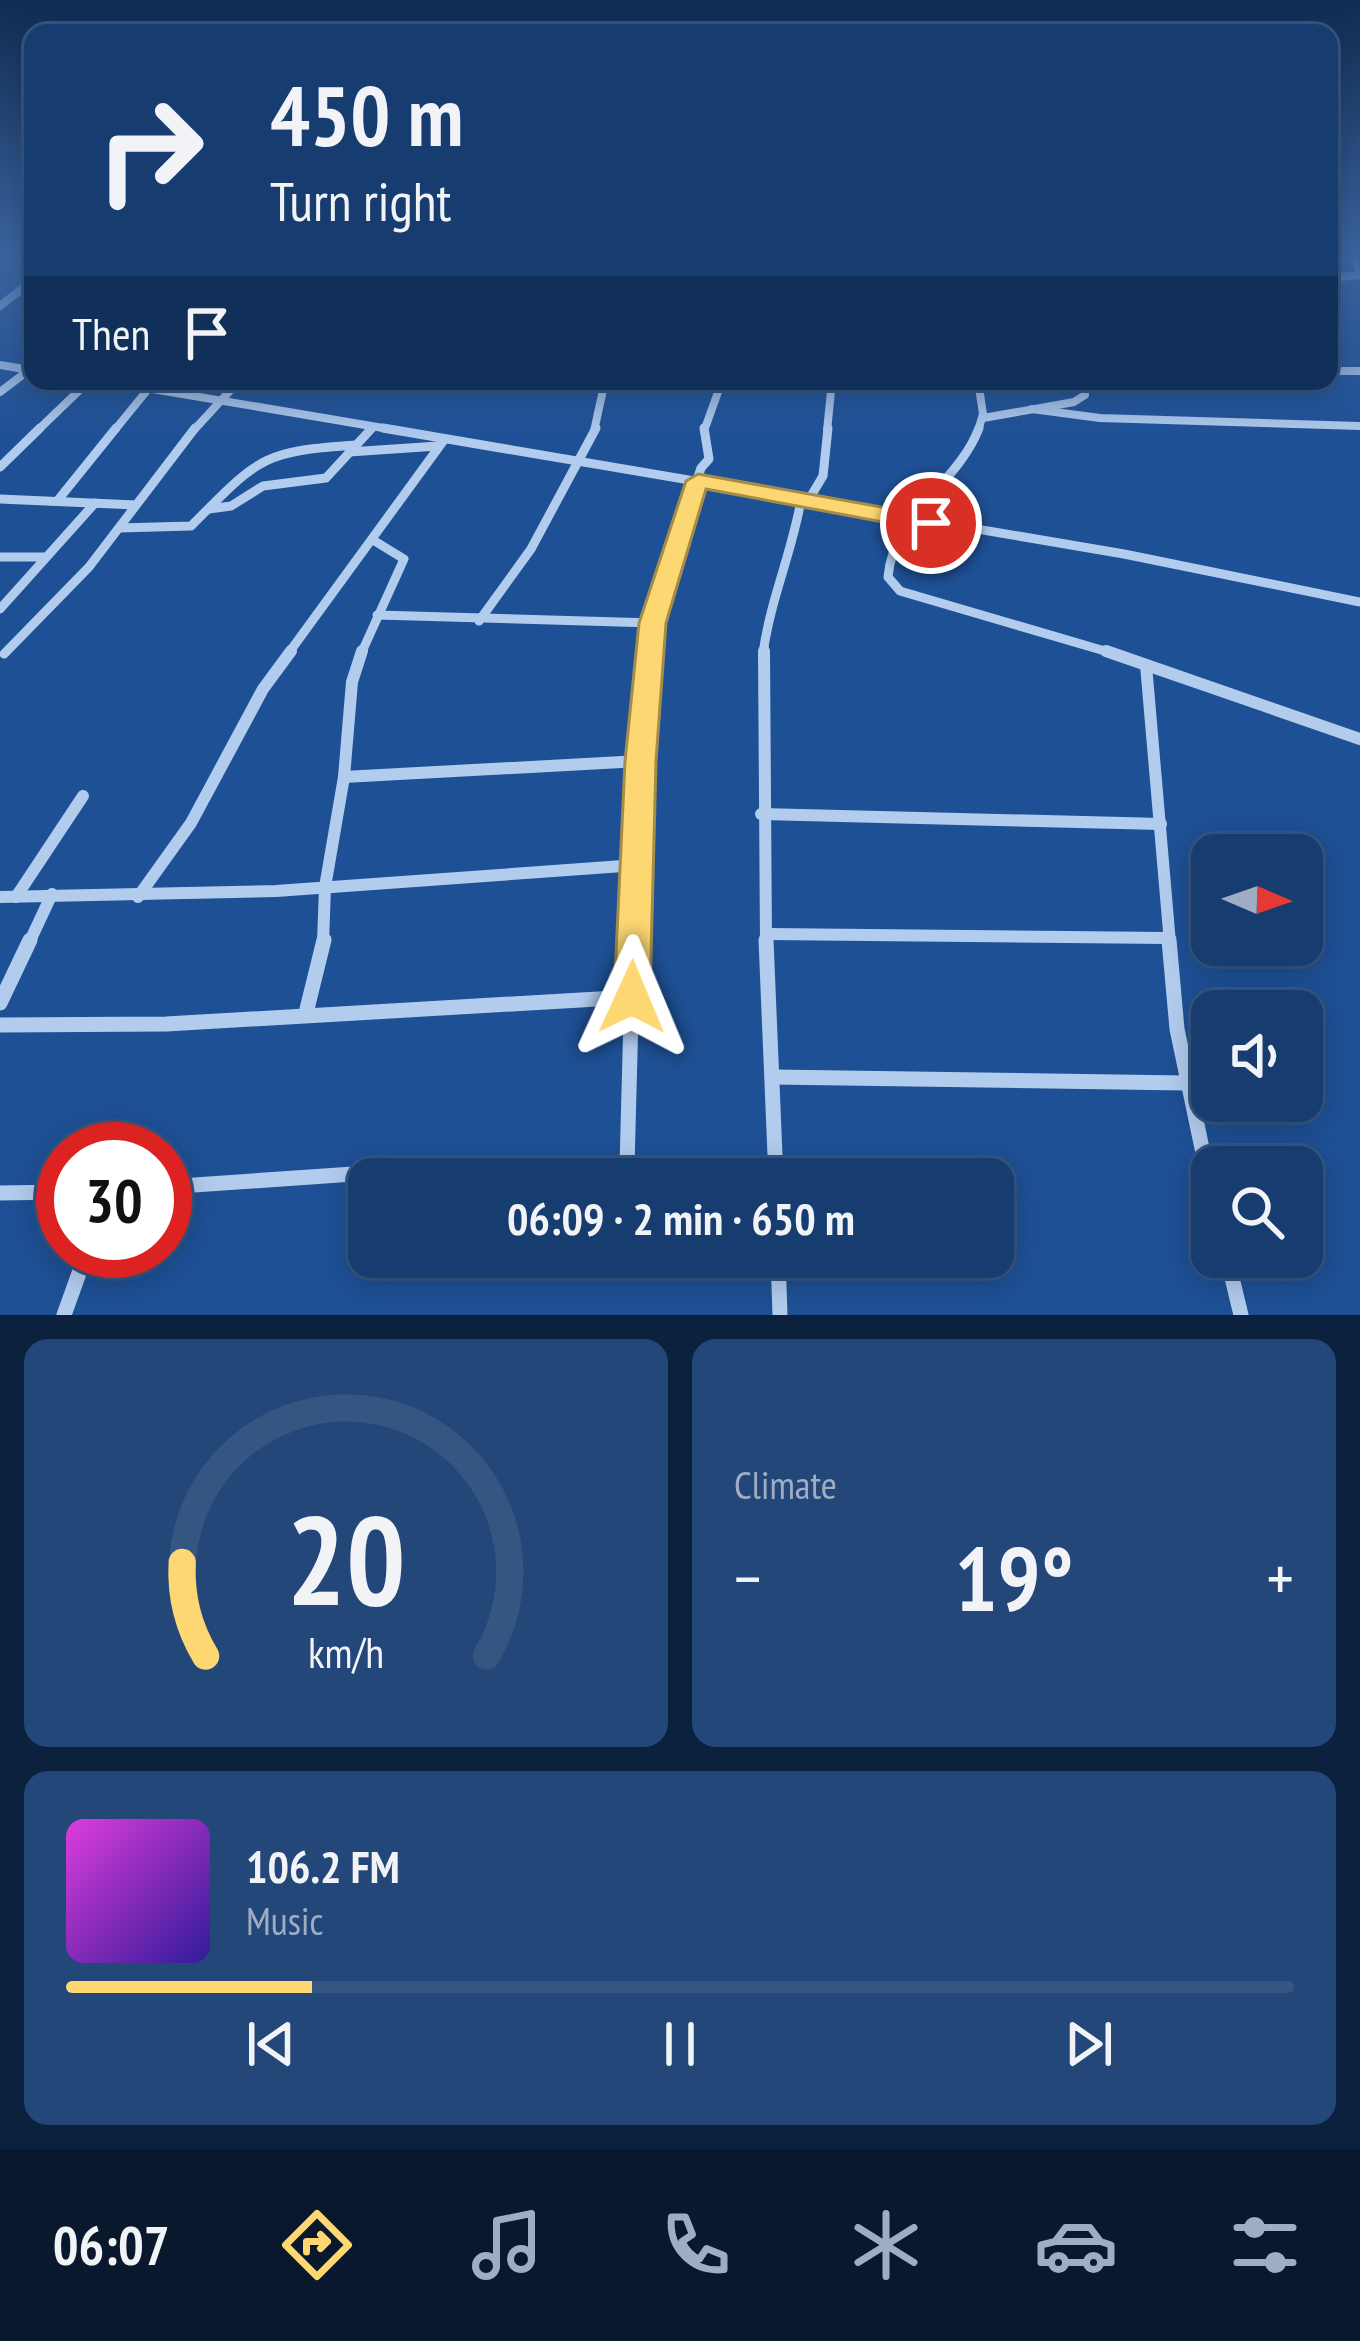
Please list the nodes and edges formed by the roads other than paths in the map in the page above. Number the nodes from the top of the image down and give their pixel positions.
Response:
1 (80, 390) edge
2 (147, 390) edge
3 (162, 390) edge
4 (229, 390) edge
5 (602, 390) edge
6 (718, 390) edge
7 (831, 390) edge
8 (979, 390) edge
9 (1082, 390) edge
10 (219, 399) junction
11 (1032, 409) junction
12 (983, 418) junction
13 (1360, 426) edge
14 (373, 427) junction
15 (441, 443) junction
16 (353, 448) junction
17 (577, 461) junction
18 (0, 466) edge
19 (698, 481) junction
20 (0, 500) edge
21 (58, 500) junction
22 (805, 501) junction
23 (94, 502) junction
24 (136, 505) junction
25 (209, 509) junction
26 (912, 518) junction
27 (119, 528) junction
28 (374, 540) junction
29 (0, 556) edge
30 (46, 557) junction
31 (1360, 602) edge
32 (0, 609) edge
33 (377, 615) junction
34 (479, 620) junction
35 (652, 623) junction
36 (4, 654) dead end
37 (1146, 664) junction
38 (1360, 740) edge
39 (640, 761) junction
40 (344, 777) junction
41 (83, 796) dead end
42 (761, 814) junction
43 (1161, 824) junction
44 (638, 865) junction
45 (326, 887) junction
46 (52, 894) junction
47 (8, 897) edge
48 (138, 897) junction
49 (767, 934) junction
50 (1166, 938) junction
51 (632, 997) junction
52 (0, 1003) edge
53 (306, 1013) junction
54 (0, 1025) edge
55 (773, 1077) junction
56 (1185, 1083) junction
57 (1200, 1146) edge
58 (627, 1158) edge
59 (775, 1158) edge
60 (348, 1174) edge
61 (192, 1185) edge
62 (36, 1192) edge
63 (0, 1193) edge
64 (77, 1278) edge
65 (779, 1278) edge
66 (1232, 1278) edge
67 (64, 1315) edge
68 (780, 1315) edge
69 (1241, 1315) edge

1 - 18 street
2 - 21 street
3 - 10 street
4 - 10 street
5 - 17 street
6 - 19 street
7 - 22 street
8 - 12 street
9 - 11 street
10 - 14 street
10 - 24 street
11 - 12 street
11 - 13 street
12 - 26 street
14 - 15 street
14 - 16 street
15 - 16 street
15 - 17 street
15 - 28 street
16 - 25 street
16 - 25 street
17 - 19 street
17 - 34 street
19 - 22 street
19 - 35 street
20 - 21 street
21 - 23 street
22 - 26 street
22 - 42 street
23 - 24 street
23 - 30 street
24 - 27 street
25 - 27 street
26 - 31 street
26 - 37 street
27 - 36 street
28 - 33 street
28 - 48 street
29 - 30 street
30 - 32 street
33 - 34 street
33 - 40 street
34 - 35 street
35 - 39 street
37 - 38 street
37 - 43 street
39 - 40 street
39 - 44 street
40 - 45 street
41 - 47 street
42 - 43 street
42 - 49 street
43 - 50 street
44 - 45 street
44 - 51 street
45 - 48 street
45 - 53 street
46 - 47 street
46 - 48 street
46 - 52 street
49 - 50 street
49 - 55 street
50 - 56 street
51 - 53 street
51 - 58 street
53 - 54 street
55 - 56 street
55 - 59 street
56 - 57 street
60 - 61 street
62 - 63 street
64 - 67 street
65 - 68 street
66 - 69 street

